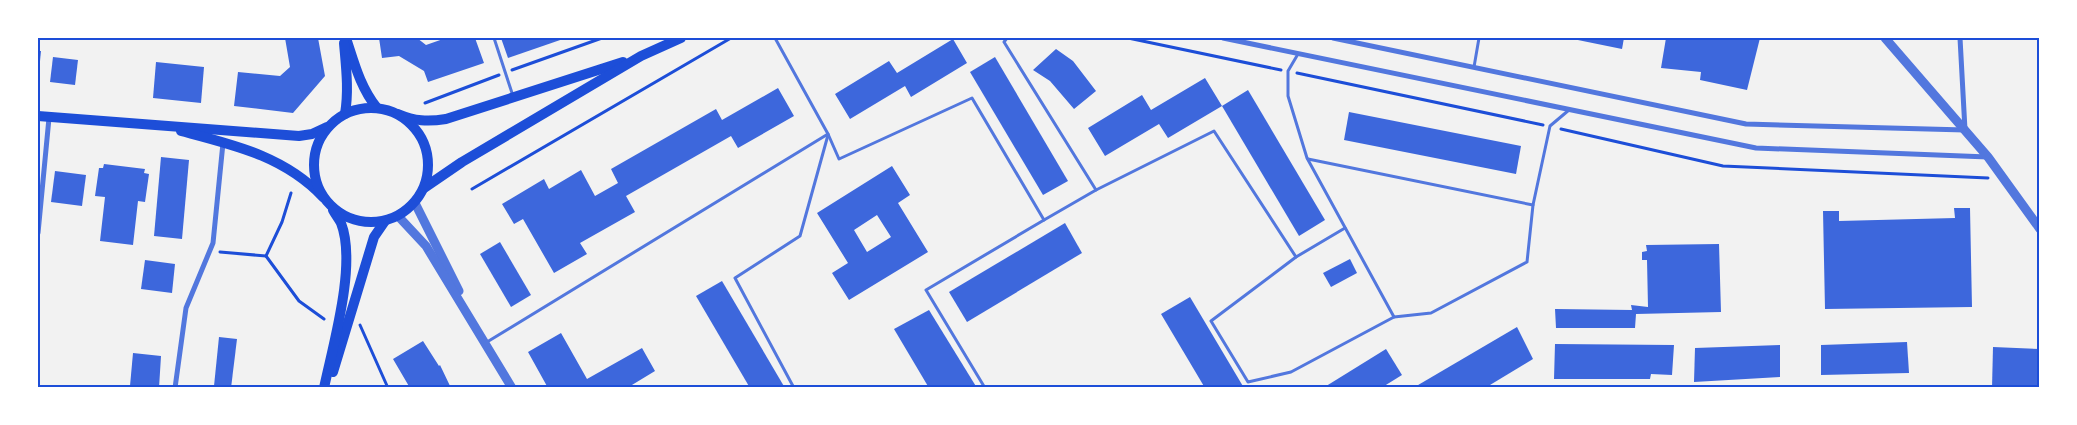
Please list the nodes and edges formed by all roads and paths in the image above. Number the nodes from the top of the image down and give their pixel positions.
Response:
1 (345, 38) edge
2 (494, 38) edge
3 (681, 38) edge
4 (731, 38) edge
5 (775, 38) edge
6 (1007, 38) edge
7 (1128, 38) edge
8 (1223, 38) edge
9 (1333, 38) edge
10 (1479, 38) edge
11 (1885, 38) edge
12 (1960, 38) edge
13 (1298, 54) junction
14 (640, 56) junction
15 (1474, 67) junction
16 (1288, 71) junction
17 (513, 97) junction
18 (376, 108) junction
19 (1569, 110) junction
20 (344, 114) junction
21 (398, 114) junction
22 (38, 116) edge
23 (49, 118) junction
24 (156, 124) junction
25 (1550, 126) junction
26 (327, 127) junction
27 (1965, 130) junction
28 (828, 134) junction
29 (223, 142) junction
30 (1988, 157) junction
31 (1308, 158) junction
32 (2004, 179) junction
33 (424, 188) junction
34 (472, 189) dead end
35 (1096, 190) junction
36 (291, 193) dead end
37 (323, 197) junction
38 (415, 202) junction
39 (1533, 205) junction
40 (331, 207) junction
41 (398, 216) junction
42 (1044, 220) junction
43 (386, 221) junction
44 (1345, 228) junction
45 (2040, 228) edge
46 (38, 233) edge
47 (220, 252) dead end
48 (266, 256) junction
49 (1296, 257) junction
50 (1394, 317) junction
51 (324, 319) dead end
52 (360, 325) dead end
53 (486, 342) junction
54 (175, 388) edge
55 (324, 388) edge
56 (329, 388) edge
57 (388, 388) edge
58 (512, 388) edge
59 (794, 388) edge
60 (985, 388) edge

1 - 18 main road
1 - 20 main road
2 - 17 lane
3 - 14 main road
4 - 34 path
5 - 28 lane
6 - 35 lane
7 - 16 path
8 - 13 street
9 - 15 street
10 - 15 lane
11 - 27 street
12 - 27 street
13 - 16 lane
13 - 19 street
14 - 17 main road
14 - 33 main road
15 - 27 street
16 - 25 path
16 - 31 lane
17 - 21 main road
18 - 20 main road
18 - 21 main road
19 - 25 lane
19 - 30 street
20 - 26 main road
21 - 33 main road
22 - 23 main road
23 - 24 main road
23 - 46 street
24 - 26 main road
24 - 29 main road
25 - 32 path
25 - 39 lane
26 - 37 main road
27 - 30 street
28 - 42 lane
28 - 53 lane
28 - 59 lane
29 - 37 main road
29 - 54 street
30 - 32 street
31 - 39 lane
31 - 44 lane
32 - 45 street
33 - 38 main road
35 - 42 lane
35 - 49 lane
36 - 48 path
37 - 40 main road
38 - 41 main road
38 - 53 street
39 - 50 lane
40 - 43 main road
40 - 55 main road
41 - 43 main road
41 - 53 street
42 - 60 lane
43 - 56 main road
44 - 49 lane
44 - 50 lane
47 - 48 path
48 - 51 path
49 - 50 lane
52 - 57 path
53 - 58 street

